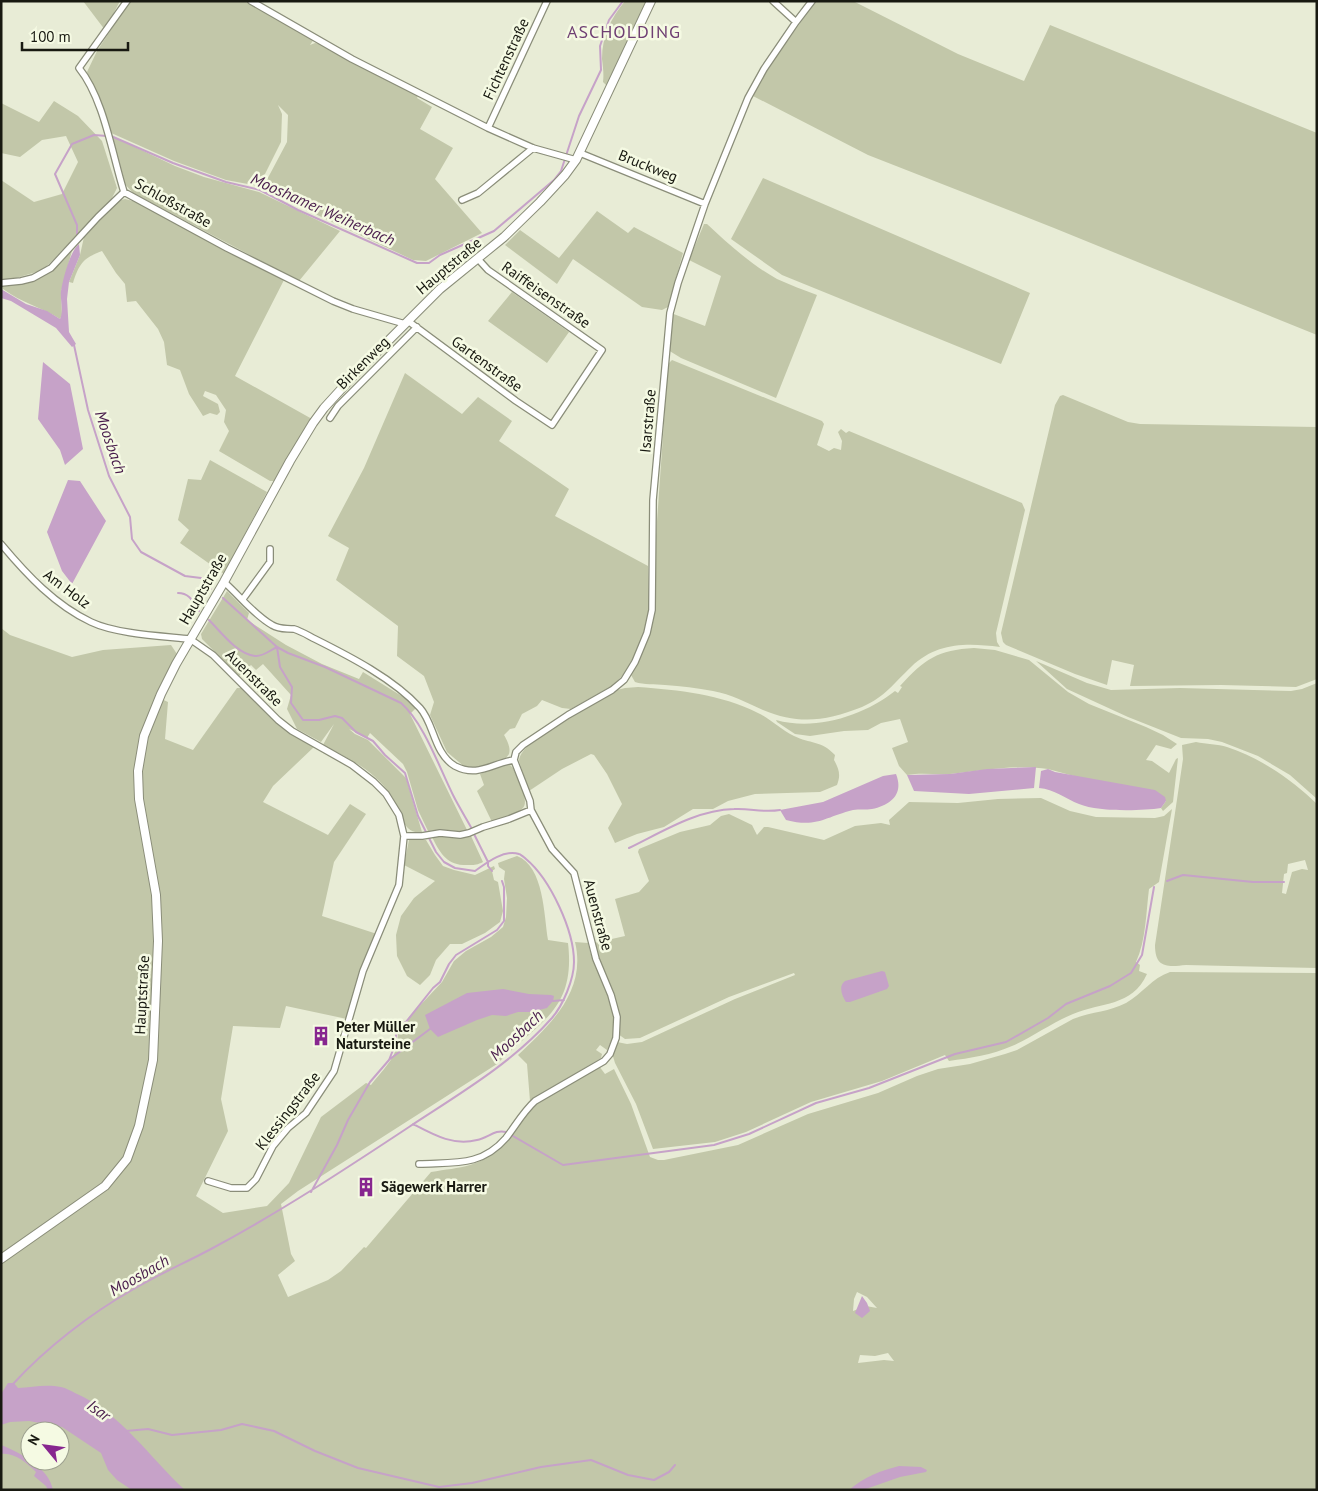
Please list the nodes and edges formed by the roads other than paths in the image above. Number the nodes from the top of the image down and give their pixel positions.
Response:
1 (127, 1) edge
2 (251, 1) edge
3 (547, 1) edge
4 (651, 1) edge
5 (774, 1) edge
6 (812, 1) edge
7 (796, 22) junction
8 (488, 128) junction
9 (533, 148) junction
10 (572, 157) junction
11 (124, 192) junction
12 (462, 200) dead end
13 (705, 204) junction
14 (478, 259) junction
15 (1, 283) edge
16 (407, 322) junction
17 (417, 327) junction
18 (330, 418) dead end
19 (552, 425) joint
20 (1, 544) edge
21 (270, 549) dead end
22 (224, 582) junction
23 (243, 599) junction
24 (190, 640) junction
25 (514, 760) junction
26 (531, 810) junction
27 (404, 836) junction
28 (419, 1164) dead end
29 (208, 1181) dead end
30 (2, 1258) edge

1 - 11 street, Schloßstraße
2 - 8 street
3 - 8 street, Fichtenstraße
4 - 10 main road, Hauptstraße
5 - 7 street
6 - 7 street, Isarstraße
7 - 13 street, Isarstraße
8 - 9 street
9 - 10 street
9 - 12 street
10 - 13 street, Bruckweg
10 - 14 main road, Hauptstraße
11 - 15 street
11 - 16 street, Schloßstraße
13 - 25 street, Isarstraße
14 - 16 main road, Hauptstraße
14 - 19 street, Raiffeisenstraße
16 - 17 street, Gartenstraße
16 - 22 main road, Hauptstraße
17 - 18 street, Birkenweg
17 - 19 street, Gartenstraße
20 - 24 street, Am Holz
21 - 23 street
22 - 23 street
22 - 24 main road, Hauptstraße
23 - 25 street
24 - 27 street, Auenstraße
24 - 30 main road, Hauptstraße
25 - 26 street
26 - 27 street
26 - 28 street, Auenstraße
27 - 29 street, Klessingstraße

